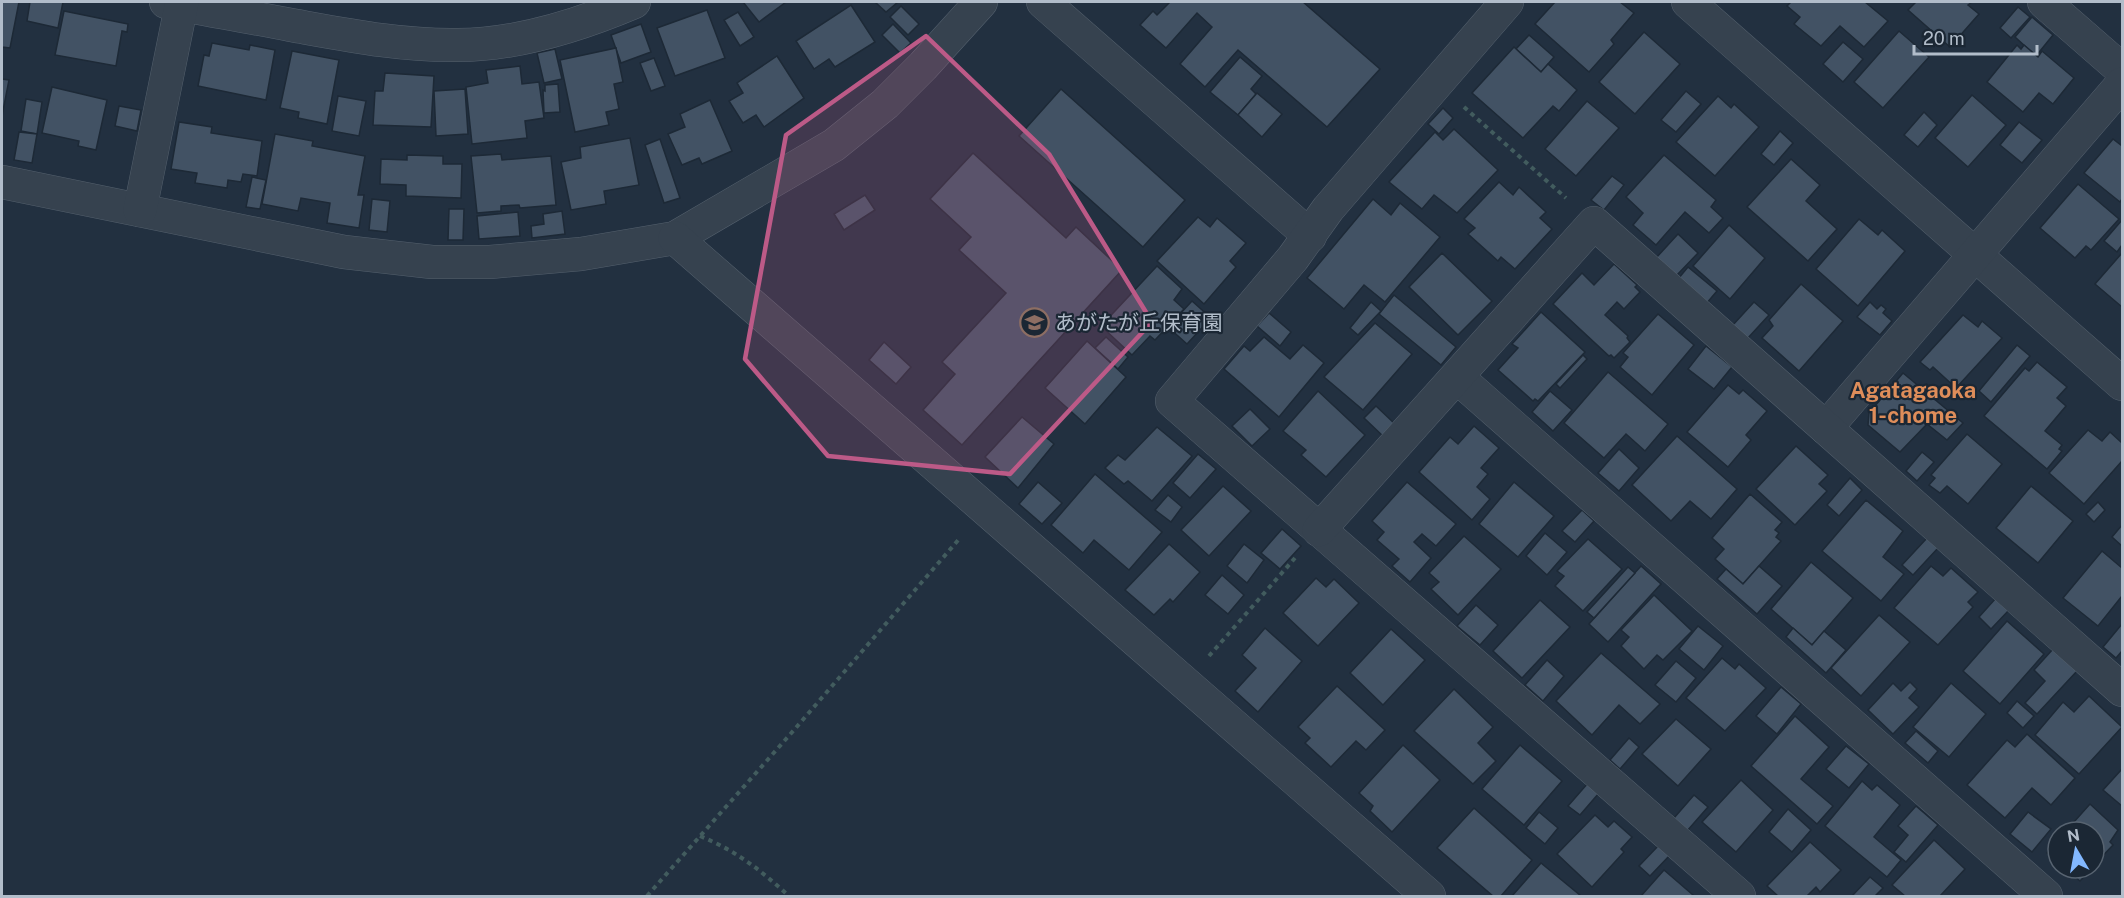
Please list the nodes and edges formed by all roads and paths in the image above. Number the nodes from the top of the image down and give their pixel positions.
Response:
1 (177, 2) edge
2 (634, 2) edge
3 (981, 2) edge
4 (1043, 2) edge
5 (1507, 2) edge
6 (1688, 2) edge
7 (2044, 2) edge
8 (2122, 70) edge
9 (1436, 83) junction
10 (2122, 84) edge
11 (2, 182) edge
12 (141, 210) junction
13 (1594, 223) junction
14 (1310, 236) junction
15 (675, 238) junction
16 (1975, 255) junction
17 (1457, 377) junction
18 (2122, 384) edge
19 (1826, 428) junction
20 (1319, 530) junction
21 (933, 570) dead end
22 (1185, 684) junction
23 (2122, 690) edge
24 (700, 837) junction
25 (647, 897) edge
26 (789, 897) edge
27 (1428, 897) edge
28 (1739, 897) edge
29 (2046, 897) edge

1 - 2 street
1 - 12 street
3 - 15 street
4 - 14 street
5 - 9 street
6 - 16 street
7 - 8 street
9 - 13 path
9 - 14 street
10 - 16 street
11 - 12 street
12 - 15 street
13 - 17 street
13 - 19 street
14 - 20 street
15 - 22 street
16 - 18 street
16 - 19 street
17 - 20 street
17 - 29 street
19 - 23 street
20 - 22 path
20 - 28 street
21 - 24 path
22 - 27 street
24 - 25 path
24 - 26 path

